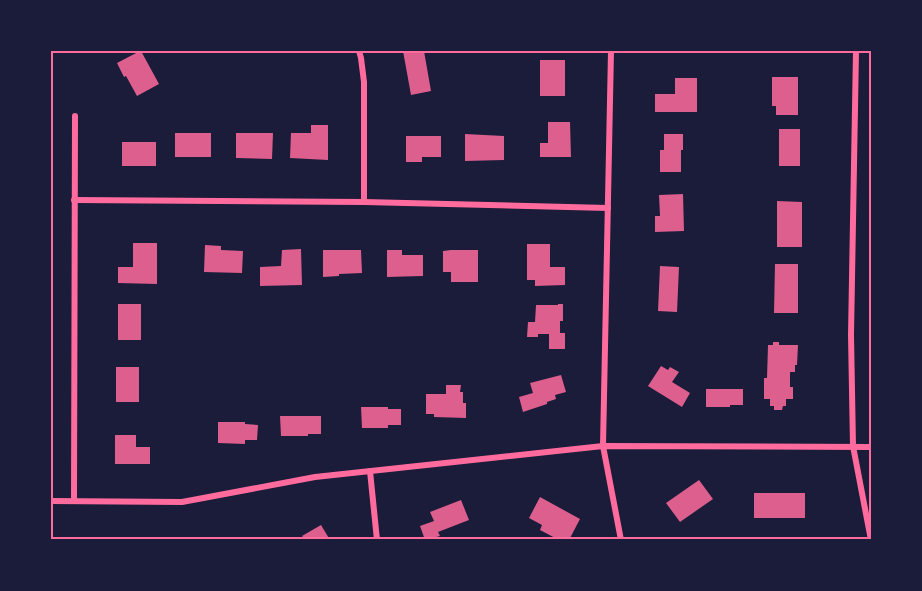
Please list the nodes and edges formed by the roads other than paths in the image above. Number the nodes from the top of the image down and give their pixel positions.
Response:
1 (359, 51) edge
2 (611, 51) edge
3 (856, 51) edge
4 (75, 116) dead end
5 (74, 200) junction
6 (364, 202) junction
7 (608, 208) junction
8 (603, 446) junction
9 (853, 446) junction
10 (871, 447) edge
11 (370, 471) junction
12 (51, 501) edge
13 (74, 501) junction
14 (377, 540) edge
15 (621, 540) edge
16 (871, 540) edge

1 - 6 street
2 - 7 street
3 - 9 street
4 - 5 street
5 - 6 street
5 - 13 street
6 - 7 street
7 - 8 street
8 - 9 street
8 - 11 street
8 - 15 street
9 - 10 street
9 - 16 street
11 - 13 street
11 - 14 street
12 - 13 street

